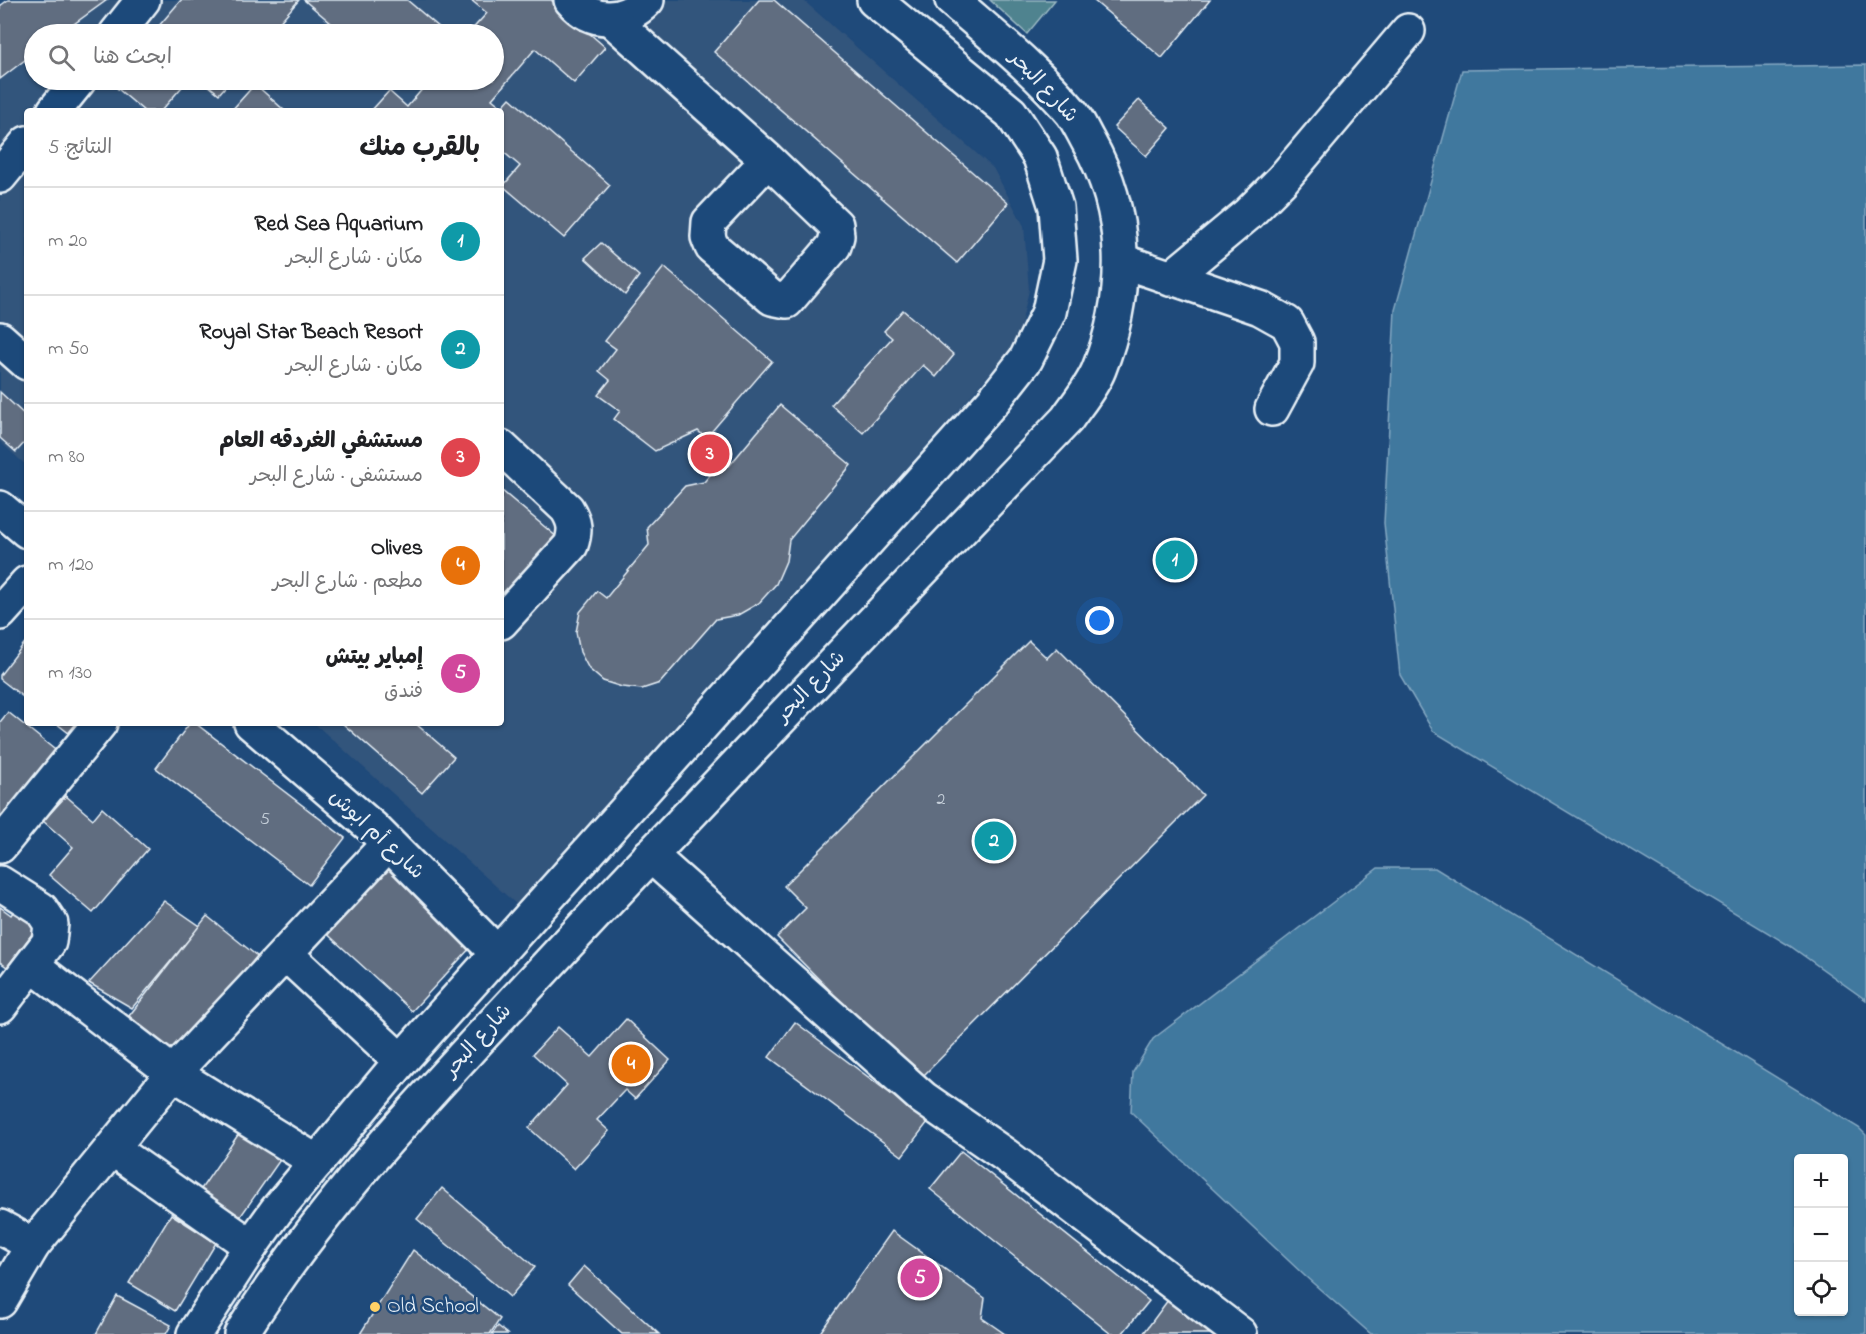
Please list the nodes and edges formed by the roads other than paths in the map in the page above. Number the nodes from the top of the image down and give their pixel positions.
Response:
1 (143, 0) edge
2 (571, 0) edge
3 (647, 0) edge
4 (874, 0) edge
5 (952, 0) edge
6 (611, 19) junction
7 (124, 24) edge
8 (1408, 31) dead end
9 (72, 90) edge
10 (57, 108) edge
11 (24, 147) edge
12 (768, 160) dead end
13 (0, 176) edge
14 (1122, 261) junction
15 (1170, 279) junction
16 (0, 339) edge
17 (24, 360) edge
18 (1272, 409) dead end
19 (504, 450) edge
20 (0, 508) edge
21 (24, 528) edge
22 (24, 586) edge
23 (0, 613) edge
24 (504, 619) edge
25 (98, 726) edge
26 (254, 726) edge
27 (388, 844) junction
28 (0, 846) edge
29 (650, 855) junction
30 (0, 883) edge
31 (497, 953) junction
32 (286, 954) junction
33 (32, 965) junction
34 (0, 1006) edge
35 (401, 1061) junction
36 (173, 1073) junction
37 (113, 1149) junction
38 (317, 1162) junction
39 (0, 1227) edge
40 (33, 1245) junction
41 (251, 1246) junction
42 (0, 1301) edge
43 (194, 1334) edge
44 (241, 1334) edge
45 (1240, 1334) edge

1 - 7 main road
2 - 6 main road
3 - 6 main road
4 - 31 main road, شارع البحر
5 - 14 main road, شارع البحر
6 - 12 main road
8 - 15 main road
9 - 10 main road
11 - 13 main road
14 - 15 main road
14 - 29 main road, شارع البحر
15 - 18 main road
16 - 17 main road
19 - 24 main road
20 - 21 main road
22 - 23 main road
25 - 28 main road
26 - 27 main road, شارع أم ابوش
27 - 31 main road, شارع أم ابوش
27 - 32 main road
29 - 44 main road, شارع البحر
29 - 45 main road
30 - 33 main road
31 - 35 main road, شارع البحر
32 - 35 main road
32 - 36 main road
33 - 34 main road
33 - 36 main road
35 - 38 main road, شارع البحر
36 - 37 main road
36 - 38 main road
37 - 40 main road
37 - 41 main road
38 - 41 main road, شارع البحر
39 - 40 main road
40 - 42 main road
41 - 43 main road, شارع البحر

